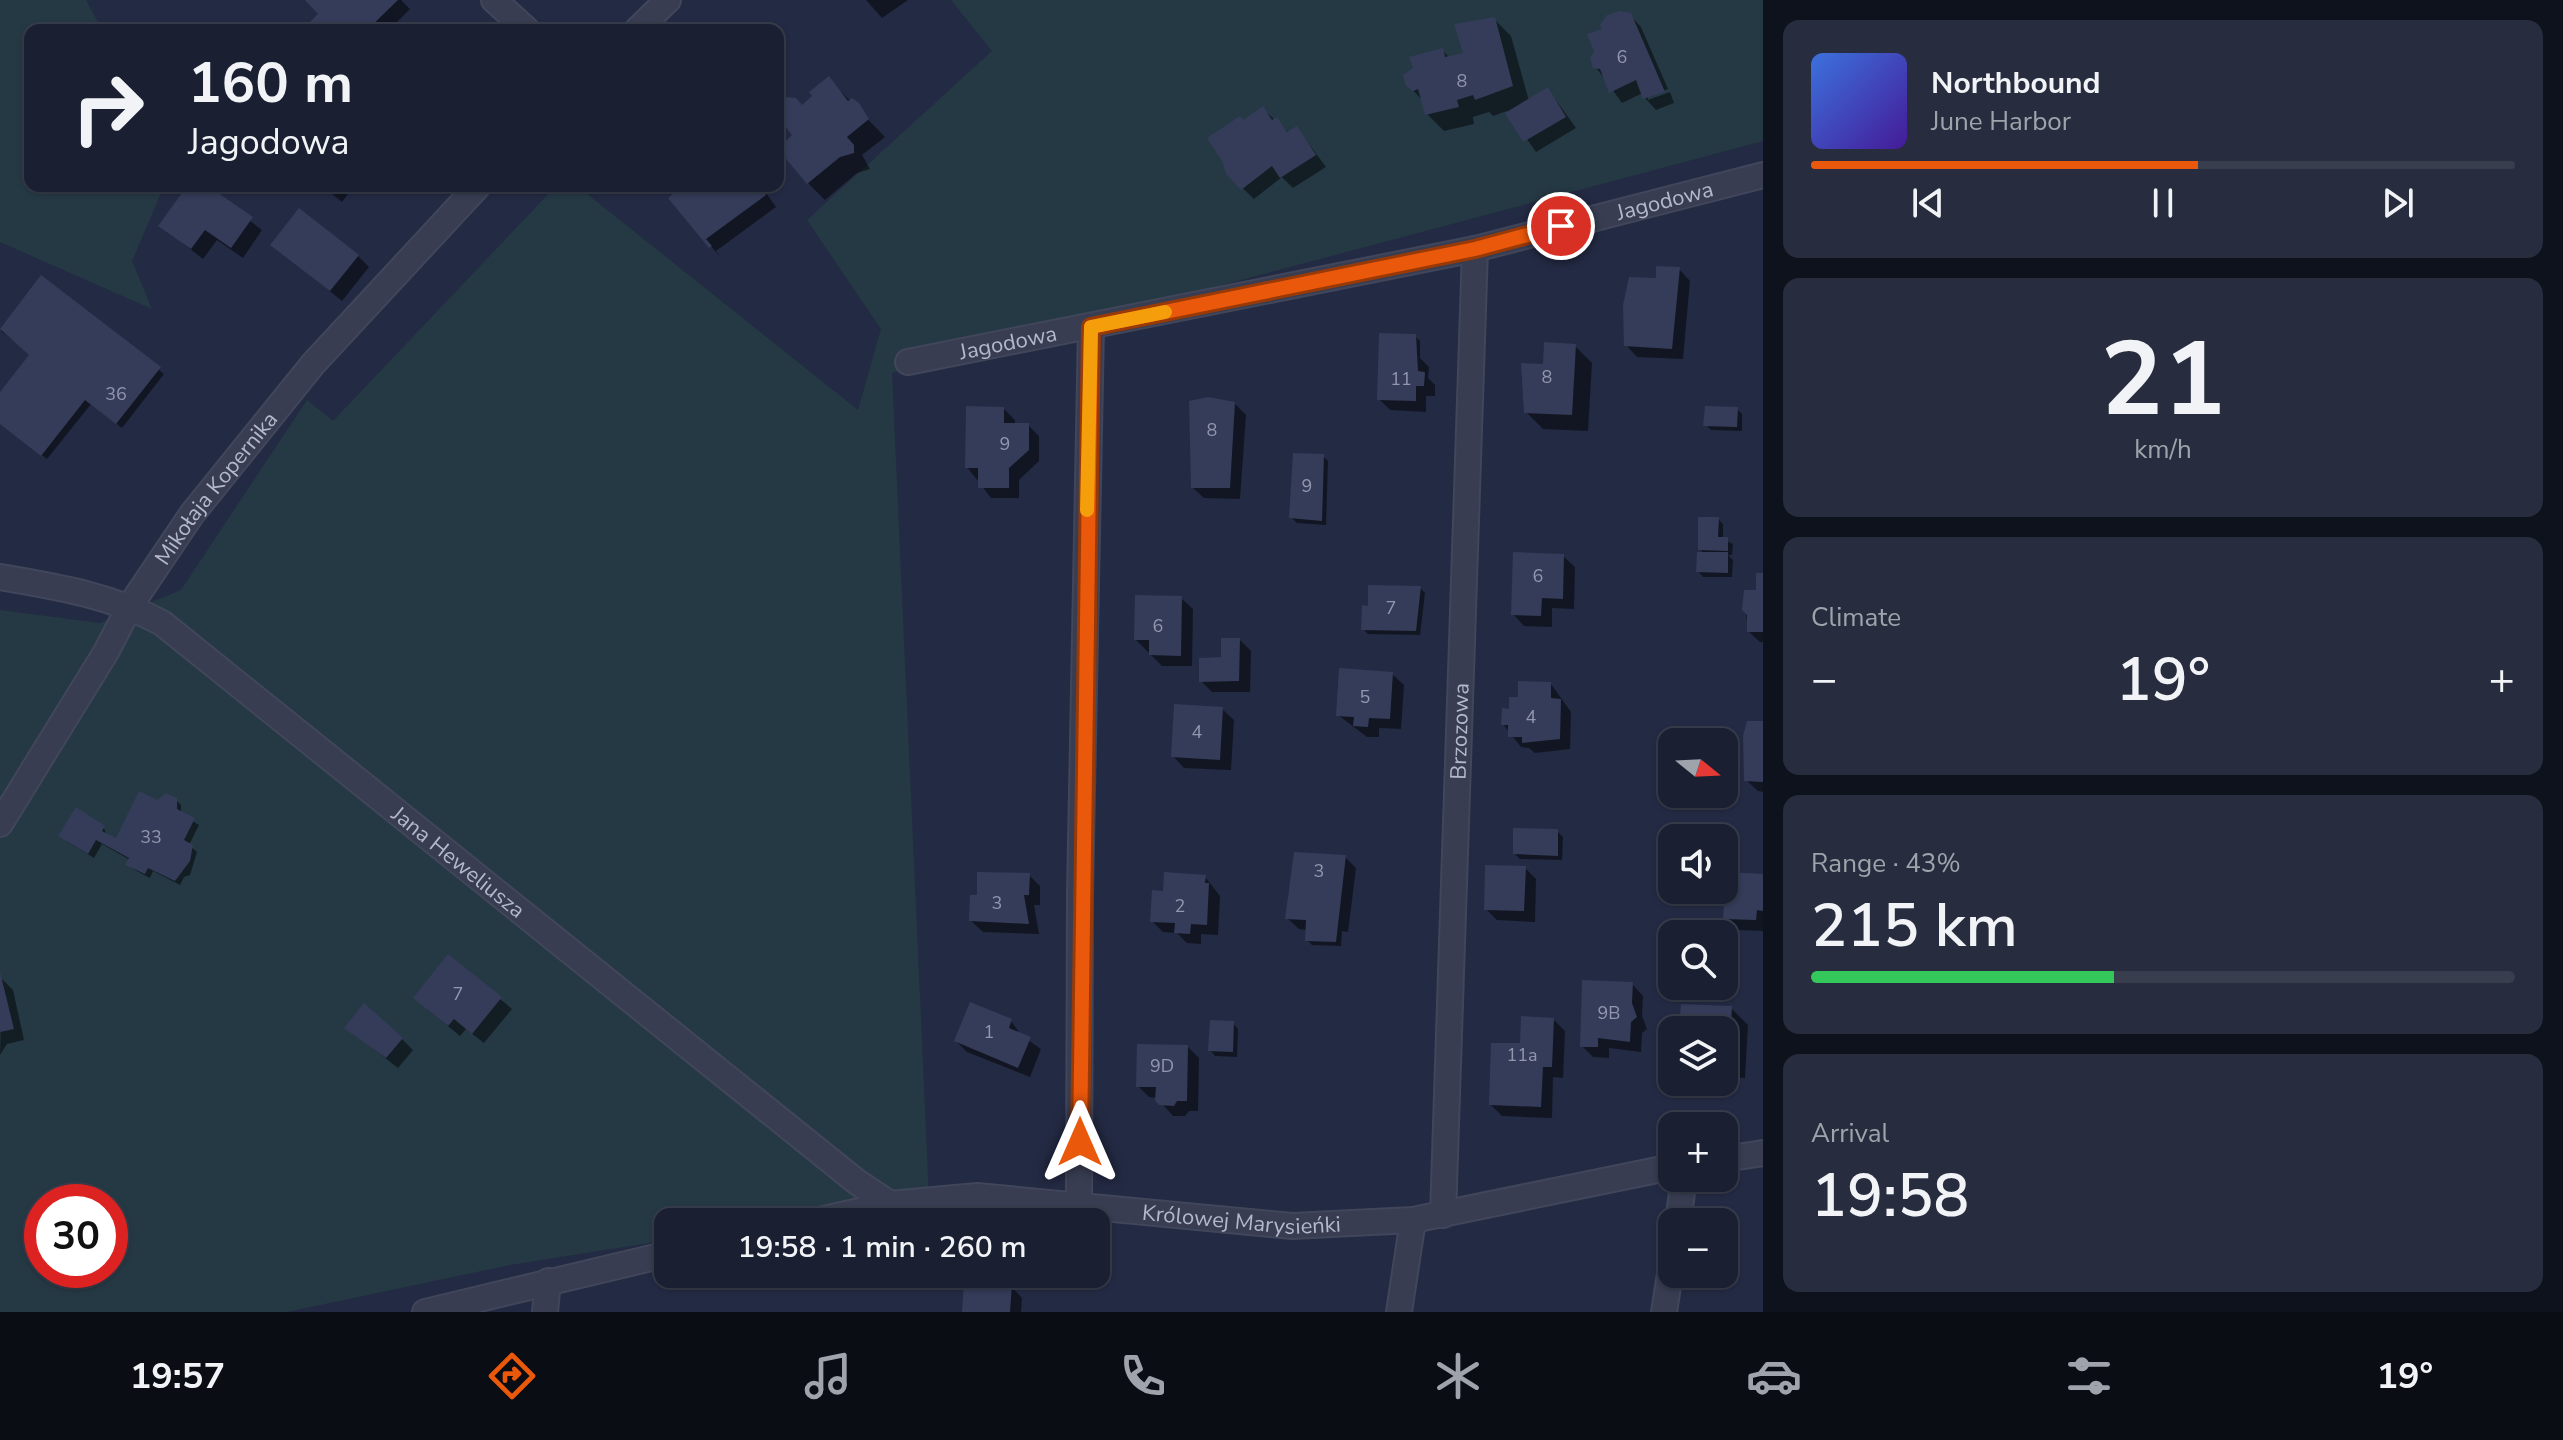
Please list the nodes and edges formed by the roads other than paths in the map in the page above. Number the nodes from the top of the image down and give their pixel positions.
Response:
1 (494, 0) edge
2 (668, 0) edge
3 (520, 24) edge
4 (643, 24) edge
5 (1763, 175) edge
6 (472, 192) edge
7 (1475, 249) junction
8 (1091, 327) junction
9 (908, 362) dead end
10 (0, 577) edge
11 (130, 606) junction
12 (0, 824) edge
13 (1763, 1153) edge
14 (1738, 1157) edge
15 (1658, 1170) edge
16 (890, 1204) junction
17 (1079, 1204) junction
18 (872, 1208) edge
19 (1443, 1215) junction
20 (1413, 1220) junction
21 (654, 1257) edge
22 (548, 1281) junction
23 (1668, 1288) edge
24 (425, 1312) edge
25 (545, 1312) edge
26 (1399, 1312) edge
27 (1664, 1312) edge

1 - 3 street
2 - 4 street
5 - 7 street, Jagodowa
6 - 11 street, Mikołaja Kopernika
7 - 8 street, Jagodowa
7 - 19 street, Brzozowa
8 - 9 street, Jagodowa
8 - 17 street
10 - 11 street, Jana Heweliusza
11 - 12 street, Mikołaja Kopernika
11 - 16 street, Jana Heweliusza
13 - 14 street
15 - 19 street, Królowej Marysieńki
16 - 17 street, Królowej Marysieńki
16 - 18 street, Królowej Marysieńki
17 - 20 street, Królowej Marysieńki
19 - 20 street, Królowej Marysieńki
20 - 26 street
21 - 22 street
22 - 24 street
22 - 25 street
23 - 27 street

